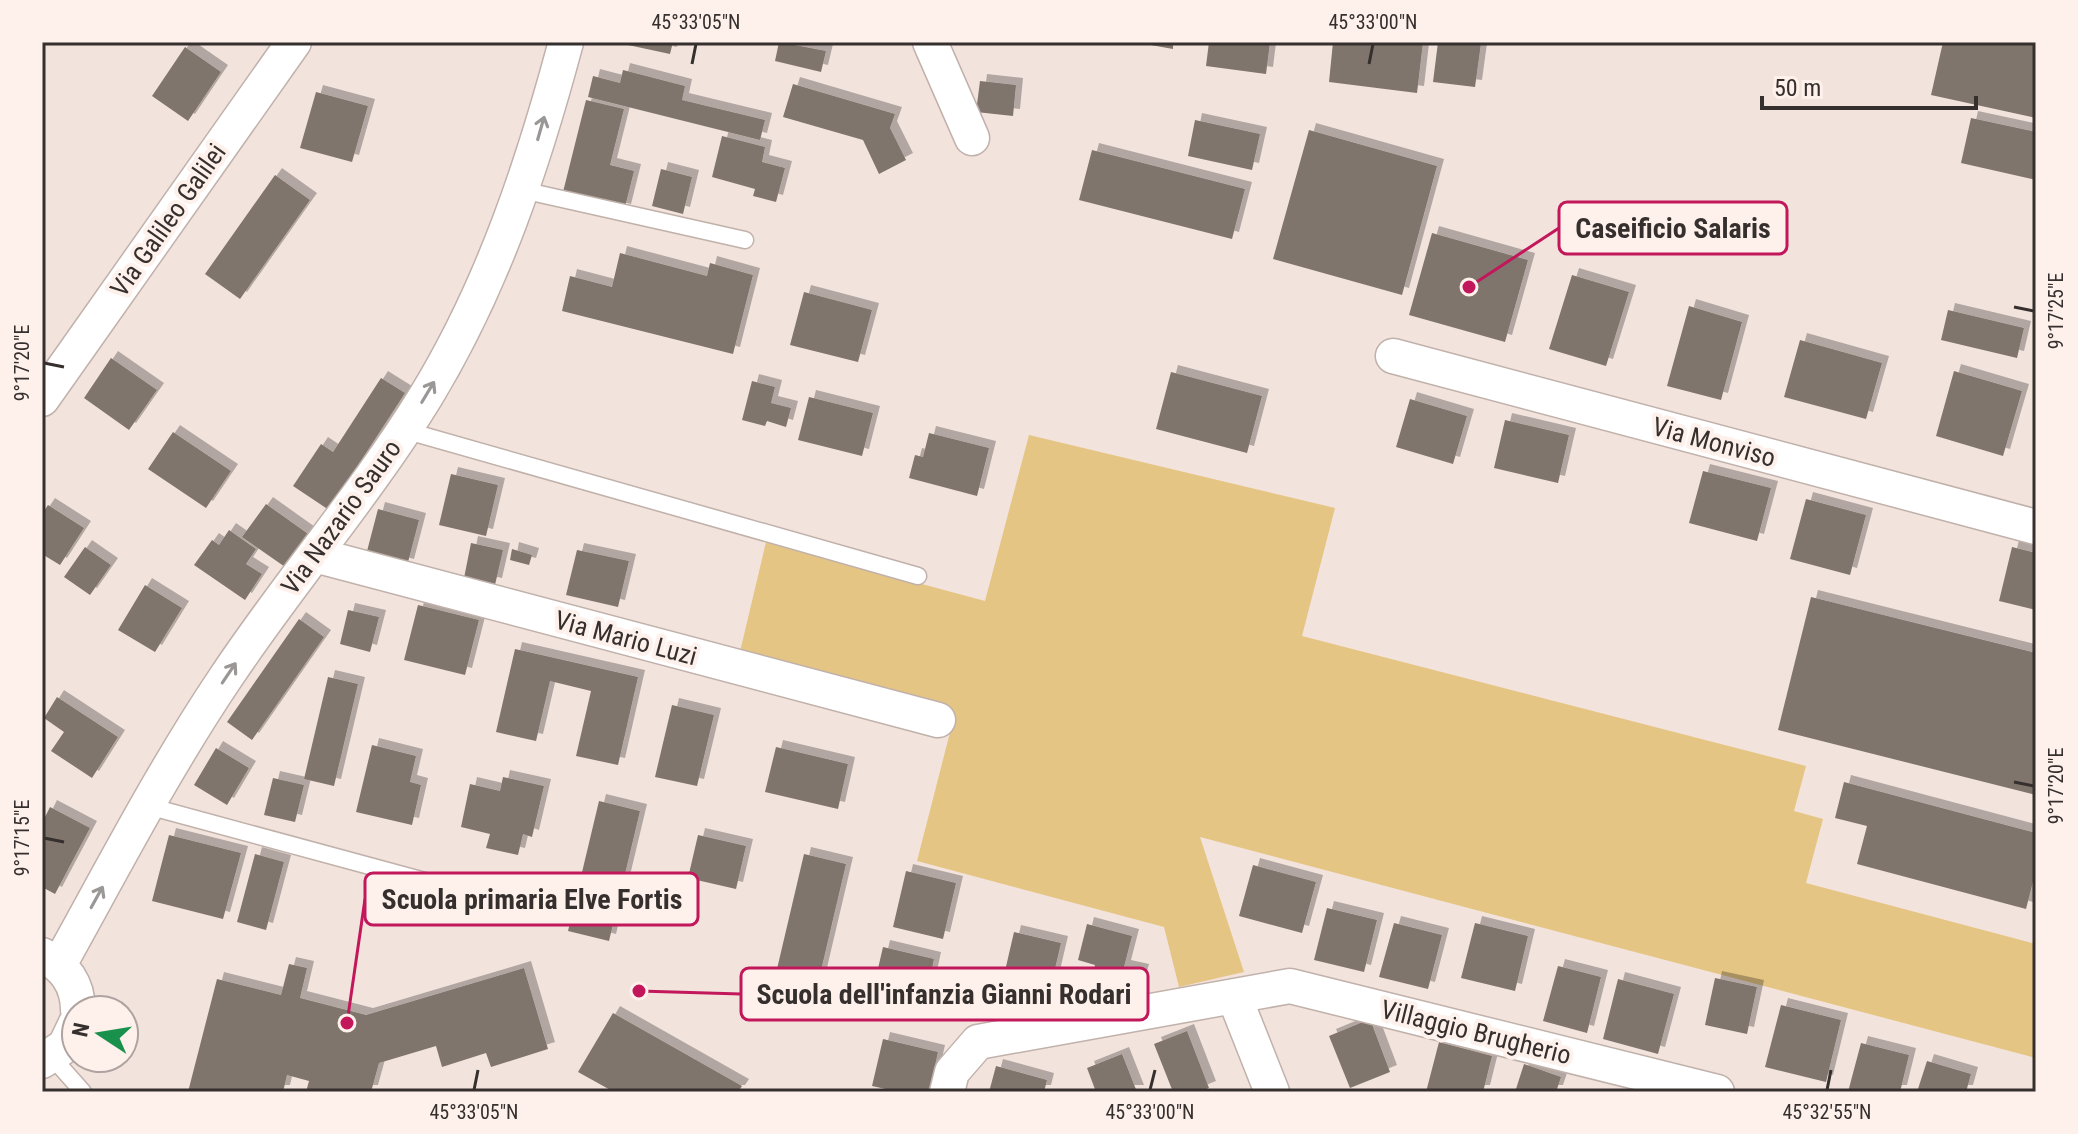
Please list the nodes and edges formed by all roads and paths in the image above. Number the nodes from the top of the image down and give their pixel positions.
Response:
1 (294, 42) edge
2 (566, 42) edge
3 (930, 42) edge
4 (972, 138) dead end
5 (522, 190) junction
6 (745, 240) dead end
7 (1393, 356) dead end
8 (42, 399) edge
9 (404, 430) junction
10 (2036, 527) edge
11 (315, 555) junction
12 (918, 576) dead end
13 (938, 720) dead end
14 (148, 806) junction
15 (532, 910) dead end
16 (51, 960) edge
17 (76, 994) edge
18 (1234, 996) junction
19 (47, 1059) edge
20 (83, 1092) edge
21 (947, 1092) edge
22 (1272, 1092) edge
23 (1717, 1092) edge

1 - 8 street, Via Galileo Galilei
5 -> 2 street, Via Nazario Sauro
3 - 4 street
5 - 6 lane
9 -> 5 street, Via Nazario Sauro
7 - 10 street, Via Monviso
9 - 11 street, Via Nazario Sauro
9 - 12 lane
11 - 13 street, Via Mario Luzi
14 -> 11 street, Via Nazario Sauro
14 - 15 lane
16 -> 14 street, Via Nazario Sauro
16 - 17 street
18 - 21 street, Villaggio Brugherio
18 - 22 street
18 - 23 street, Villaggio Brugherio
19 - 20 lane

